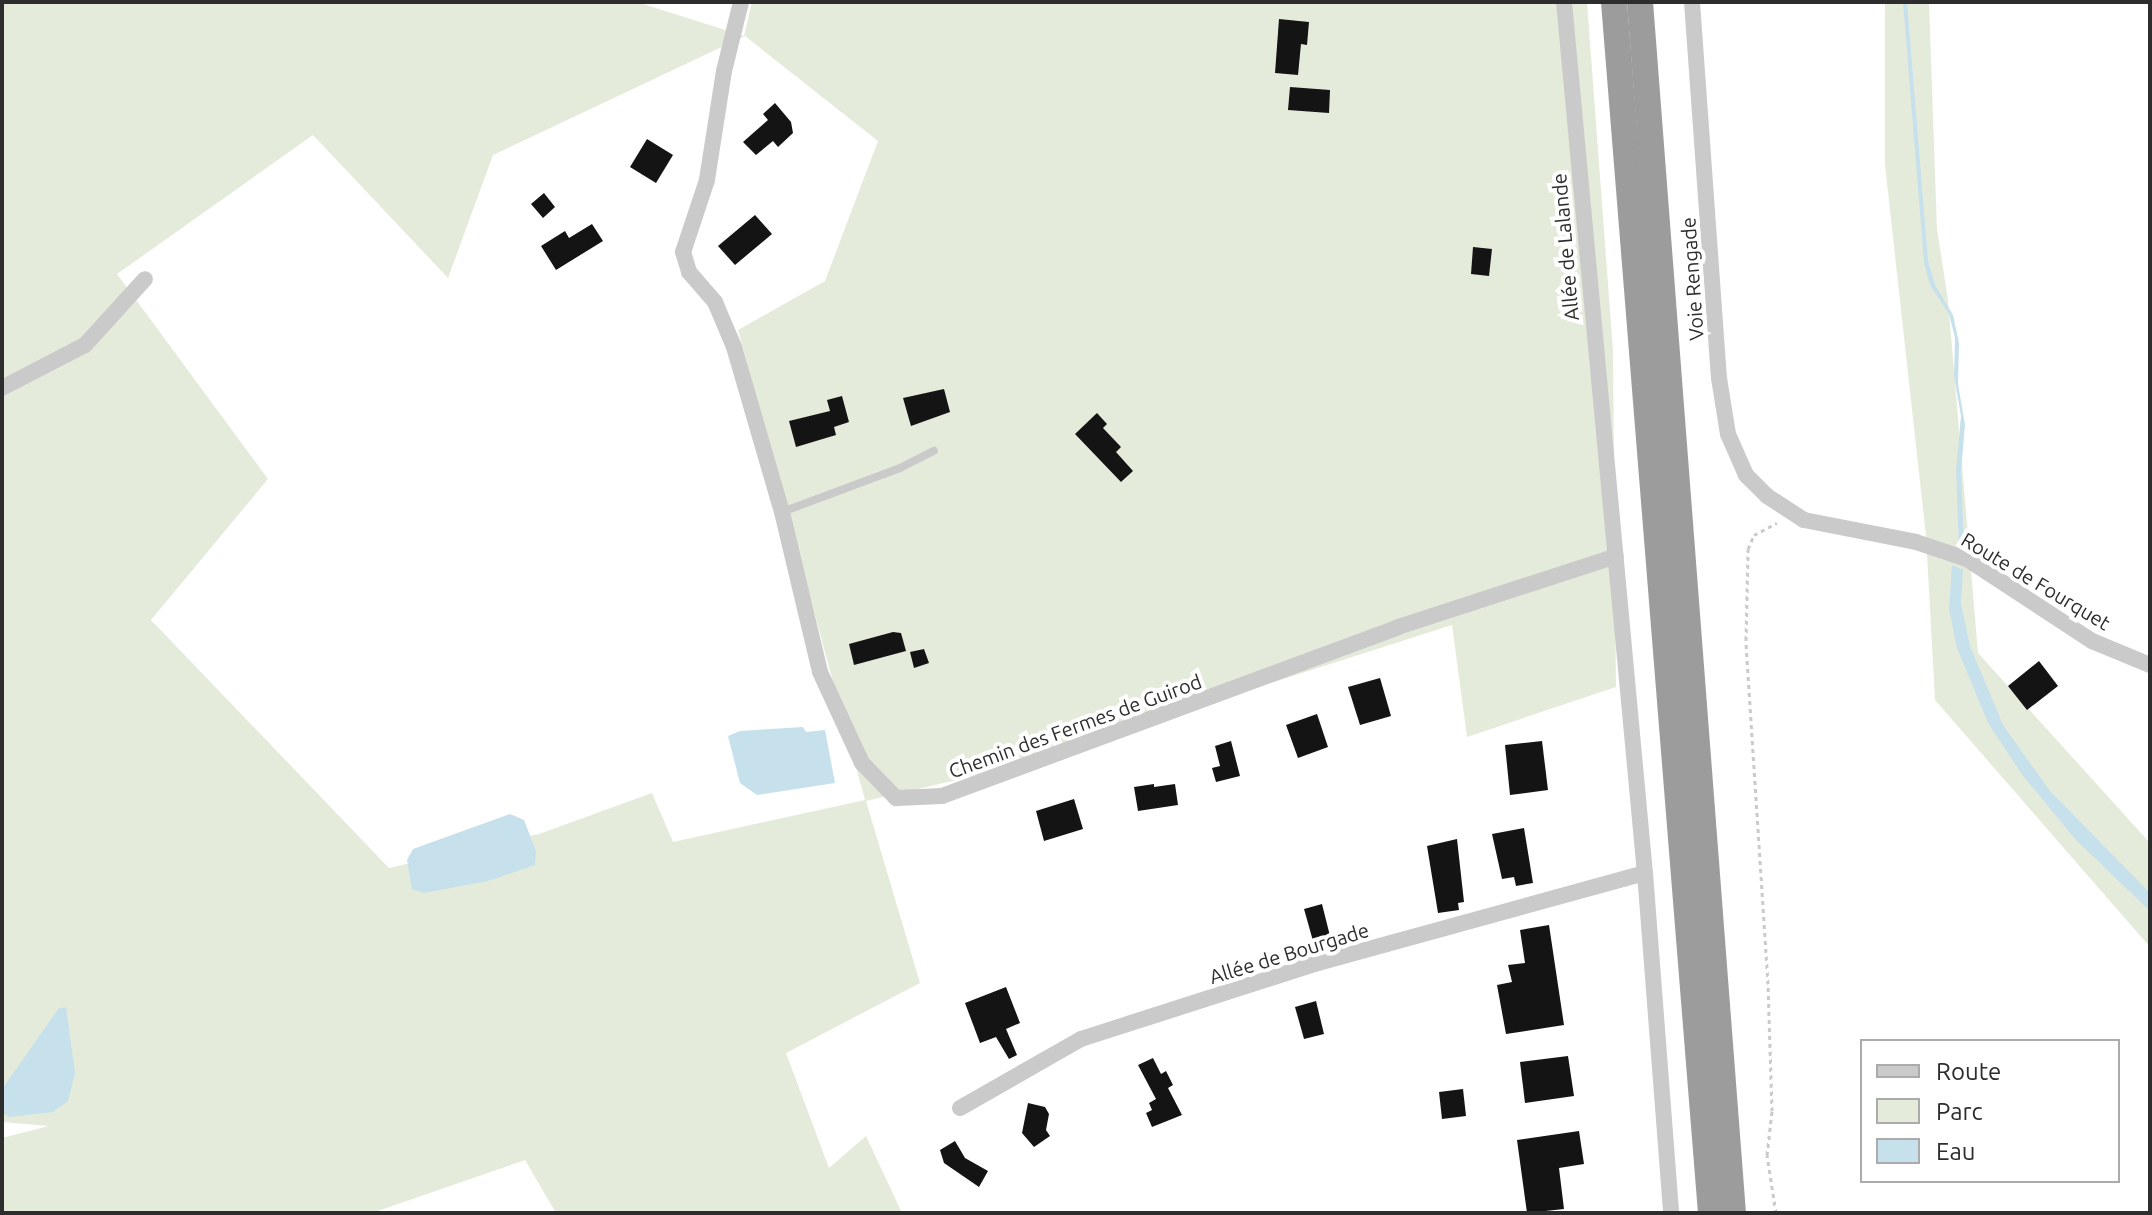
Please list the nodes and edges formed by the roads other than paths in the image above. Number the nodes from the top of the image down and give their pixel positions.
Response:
1 (741, 2) edge
2 (1564, 2) edge
3 (1614, 2) edge
4 (1640, 2) edge
5 (1692, 2) edge
6 (145, 279) dead end
7 (2, 388) edge
8 (934, 451) dead end
9 (782, 512) junction
10 (1804, 520) joint
11 (1616, 556) junction
12 (2150, 665) edge
13 (1645, 873) junction
14 (960, 1108) dead end
15 (1671, 1213) edge
16 (1711, 1213) edge
17 (1733, 1213) edge

1 - 9 street, Chemin des Fermes de Guirod
2 - 11 street, Allée de Lalande
3 - 16 highway
4 - 17 highway
5 - 10 street, Voie Rengade
6 - 7 street
8 - 9 lane
9 - 11 street, Chemin des Fermes de Guirod
10 - 12 street, Route de Fourquet
11 - 13 street, Allée de Lalande
13 - 14 street, Allée de Bourgade
13 - 15 street, Allée de Lalande

